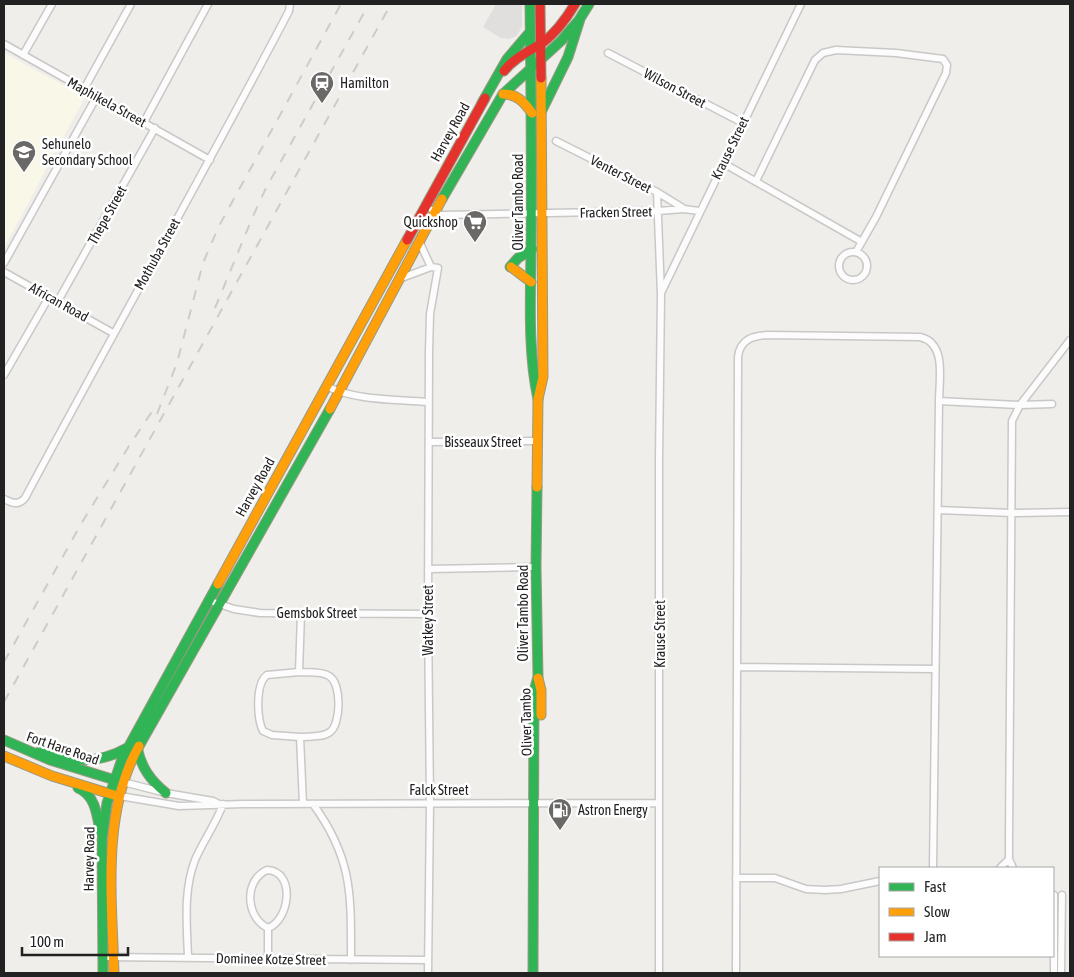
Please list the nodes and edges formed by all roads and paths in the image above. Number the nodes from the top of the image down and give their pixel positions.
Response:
1 (52, 4) edge
2 (131, 4) edge
3 (208, 4) edge
4 (290, 4) edge
5 (530, 4) edge
6 (540, 4) edge
7 (575, 4) edge
8 (589, 4) edge
9 (801, 4) edge
10 (580, 19) junction
11 (530, 32) junction
12 (540, 43) junction
13 (4, 44) edge
14 (530, 49) junction
15 (608, 52) dead end
16 (23, 55) junction
17 (540, 62) junction
18 (531, 68) junction
19 (84, 89) junction
20 (503, 94) junction
21 (97, 96) junction
22 (482, 103) junction
23 (536, 113) junction
24 (144, 122) junction
25 (743, 123) junction
26 (155, 128) junction
27 (556, 141) dead end
28 (459, 144) junction
29 (469, 149) junction
30 (210, 160) junction
31 (723, 163) junction
32 (756, 181) junction
33 (657, 192) junction
34 (426, 204) junction
35 (684, 209) junction
36 (658, 211) junction
37 (434, 212) junction
38 (532, 212) junction
39 (543, 212) junction
40 (700, 212) junction
41 (419, 241) junction
42 (862, 242) junction
43 (532, 249) junction
44 (856, 252) junction
45 (4, 263) edge
46 (430, 268) junction
47 (4, 272) edge
48 (399, 279) junction
49 (532, 282) junction
50 (661, 294) junction
51 (49, 297) junction
52 (58, 302) junction
53 (113, 333) junction
54 (1070, 340) edge
55 (4, 375) edge
56 (326, 386) junction
57 (340, 392) junction
58 (538, 400) junction
59 (939, 401) junction
60 (428, 402) junction
61 (1052, 404) dead end
62 (1020, 405) junction
63 (429, 442) junction
64 (538, 442) junction
65 (4, 499) edge
66 (938, 510) junction
67 (1070, 512) edge
68 (1012, 513) junction
69 (536, 567) junction
70 (428, 569) junction
71 (208, 600) junction
72 (220, 605) junction
73 (301, 614) junction
74 (428, 614) junction
75 (737, 667) junction
76 (935, 669) junction
77 (299, 672) junction
78 (538, 677) joint
79 (300, 736) junction
80 (4, 740) edge
81 (15, 745) junction
82 (133, 747) junction
83 (4, 756) edge
84 (23, 765) junction
85 (114, 780) junction
86 (123, 782) junction
87 (166, 793) junction
88 (110, 794) junction
89 (120, 796) junction
90 (659, 803) junction
91 (221, 804) junction
92 (302, 804) junction
93 (313, 804) junction
94 (430, 804) junction
95 (536, 804) junction
96 (102, 839) junction
97 (1009, 859) junction
98 (933, 867) edge
99 (1001, 867) edge
100 (1013, 867) edge
101 (736, 878) junction
102 (879, 881) edge
103 (1070, 893) edge
104 (1054, 895) edge
105 (1062, 895) junction
106 (268, 928) junction
107 (108, 957) junction
108 (188, 957) junction
109 (1054, 957) edge
110 (268, 958) junction
111 (351, 960) junction
112 (428, 960) junction
113 (103, 973) edge
114 (114, 973) edge
115 (428, 973) edge
116 (533, 973) edge
117 (539, 973) edge
118 (659, 973) edge
119 (736, 973) edge
120 (1054, 973) edge
121 (1061, 973) edge

1 - 16 street
2 - 19 street
3 - 24 street
4 - 30 street, Mothuba Street
5 - 11 main road, Oliver Tambo Road
6 - 12 main road, Oliver Tambo Road
7 - 12 main road, Harvey Road
8 - 10 main road
9 - 25 street, Krause Street
10 - 17 main road, Harvey Road
10 - 23 main road
11 - 14 main road, Oliver Tambo Road
11 - 22 main road
12 - 14 main road, Harvey Road
12 - 17 main road, Oliver Tambo Road
13 - 16 street, Maphikela Street
14 - 18 main road, Oliver Tambo Road
14 - 22 main road, Harvey Road
15 - 25 street, Wilson Street
16 - 19 street, Maphikela Street
17 - 18 main road, Harvey Road
17 - 23 main road, Oliver Tambo Road
18 - 20 main road, Harvey Road
18 - 23 main road, Oliver Tambo Road
19 - 21 street, Maphikela Street
20 - 23 main road
20 - 29 main road, Harvey Road
21 - 24 street, Maphikela Street
21 - 45 street
22 - 28 main road, Harvey Road
23 - 38 main road, Oliver Tambo Road
23 - 39 main road, Oliver Tambo Road
24 - 26 street, Maphikela Street
25 - 31 street, Krause Street
26 - 30 street, Maphikela Street
26 - 52 street, Thepe Street
27 - 33 street, Venter Street
28 - 29 main road
28 - 34 main road, Harvey Road
29 - 37 main road, Harvey Road
30 - 53 street, Mothuba Street
31 - 32 street
31 - 40 street, Krause Street
32 - 42 street
32 - 42 street
33 - 35 street, Venter Street
33 - 36 street, Krause Street
34 - 37 street
34 - 56 main road, Harvey Road
35 - 36 street, Fracken Street
35 - 40 street, Fracken Street
36 - 39 street, Fracken Street
36 - 50 street, Krause Street
37 - 38 street, Fracken Street
37 - 41 main road, Harvey Road
38 - 39 street, Fracken Street
38 - 43 main road, Oliver Tambo Road
39 - 58 main road, Oliver Tambo Road
40 - 50 street, Krause Street
41 - 46 street
41 - 48 main road, Harvey Road
42 - 44 street
43 - 49 main road, Oliver Tambo Road
43 - 49 main road
44 - 44 street
46 - 48 street
46 - 60 street, Watkey Street
47 - 51 street, African Road
48 - 57 main road, Harvey Road
49 - 58 main road, Oliver Tambo Road
50 - 90 street, Krause Street
51 - 52 street, African Road
51 - 55 street
52 - 53 street, African Road
53 - 65 street, Mothuba Street
54 - 62 street
56 - 57 street
56 - 71 main road, Harvey Road
57 - 60 street
57 - 72 main road, Harvey Road
58 - 64 main road, Oliver Tambo Road
59 - 62 street
59 - 66 street
59 - 75 street
60 - 63 street, Watkey Street
61 - 62 street
62 - 68 street
63 - 64 street, Bisseaux Street
63 - 70 street, Watkey Street
64 - 69 main road, Oliver Tambo Road
66 - 68 street
66 - 76 street
67 - 68 street
68 - 97 street
69 - 70 street
69 - 78 main road, Oliver Tambo Road
70 - 74 street, Watkey Street
71 - 72 street, Gemsbok Street
71 - 82 main road, Harvey Road
72 - 73 street, Gemsbok Street
72 - 82 main road, Harvey Road
73 - 74 street, Gemsbok Street
73 - 77 street
74 - 94 street, Watkey Street
75 - 76 street
75 - 101 street
76 - 98 street
77 - 79 street
77 - 79 street
78 - 95 main road, Oliver Tambo
79 - 92 street
80 - 81 main road, Fort Hare Road
81 - 82 main road
81 - 85 main road, Fort Hare Road
82 - 85 main road, Harvey Road
82 - 86 main road, Harvey Road
82 - 87 main road
83 - 84 main road, Fort Hare Road
84 - 88 main road, Fort Hare Road
84 - 96 main road
85 - 86 main road, Falck Street
85 - 88 main road, Harvey Road
86 - 87 street, Falck Street
86 - 89 main road, Harvey Road
87 - 91 street, Falck Street
88 - 89 main road, Falck Street
88 - 96 main road, Harvey Road
89 - 91 street, Falck Street
89 - 107 main road, Harvey Road
90 - 95 street, Falck Street
90 - 118 street, Krause Street
91 - 92 street, Falck Street
91 - 108 street
92 - 93 street, Falck Street
93 - 94 street, Falck Street
93 - 111 street
94 - 95 street, Falck Street
94 - 112 street, Watkey Street
95 - 116 main road, Oliver Tambo
95 - 117 main road, Oliver Tambo
96 - 107 main road, Harvey Road
97 - 99 street
97 - 100 street
101 - 102 street
101 - 119 street
103 - 105 street
104 - 105 street
105 - 121 street
106 - 106 street
106 - 110 street
107 - 108 street, Dominee Kotze Street
107 - 113 main road, Harvey Road
107 - 114 main road, Harvey Road
108 - 110 street, Dominee Kotze Street
109 - 120 street
110 - 111 street, Dominee Kotze Street
111 - 112 street, Dominee Kotze Street
112 - 115 street, Watkey Street

